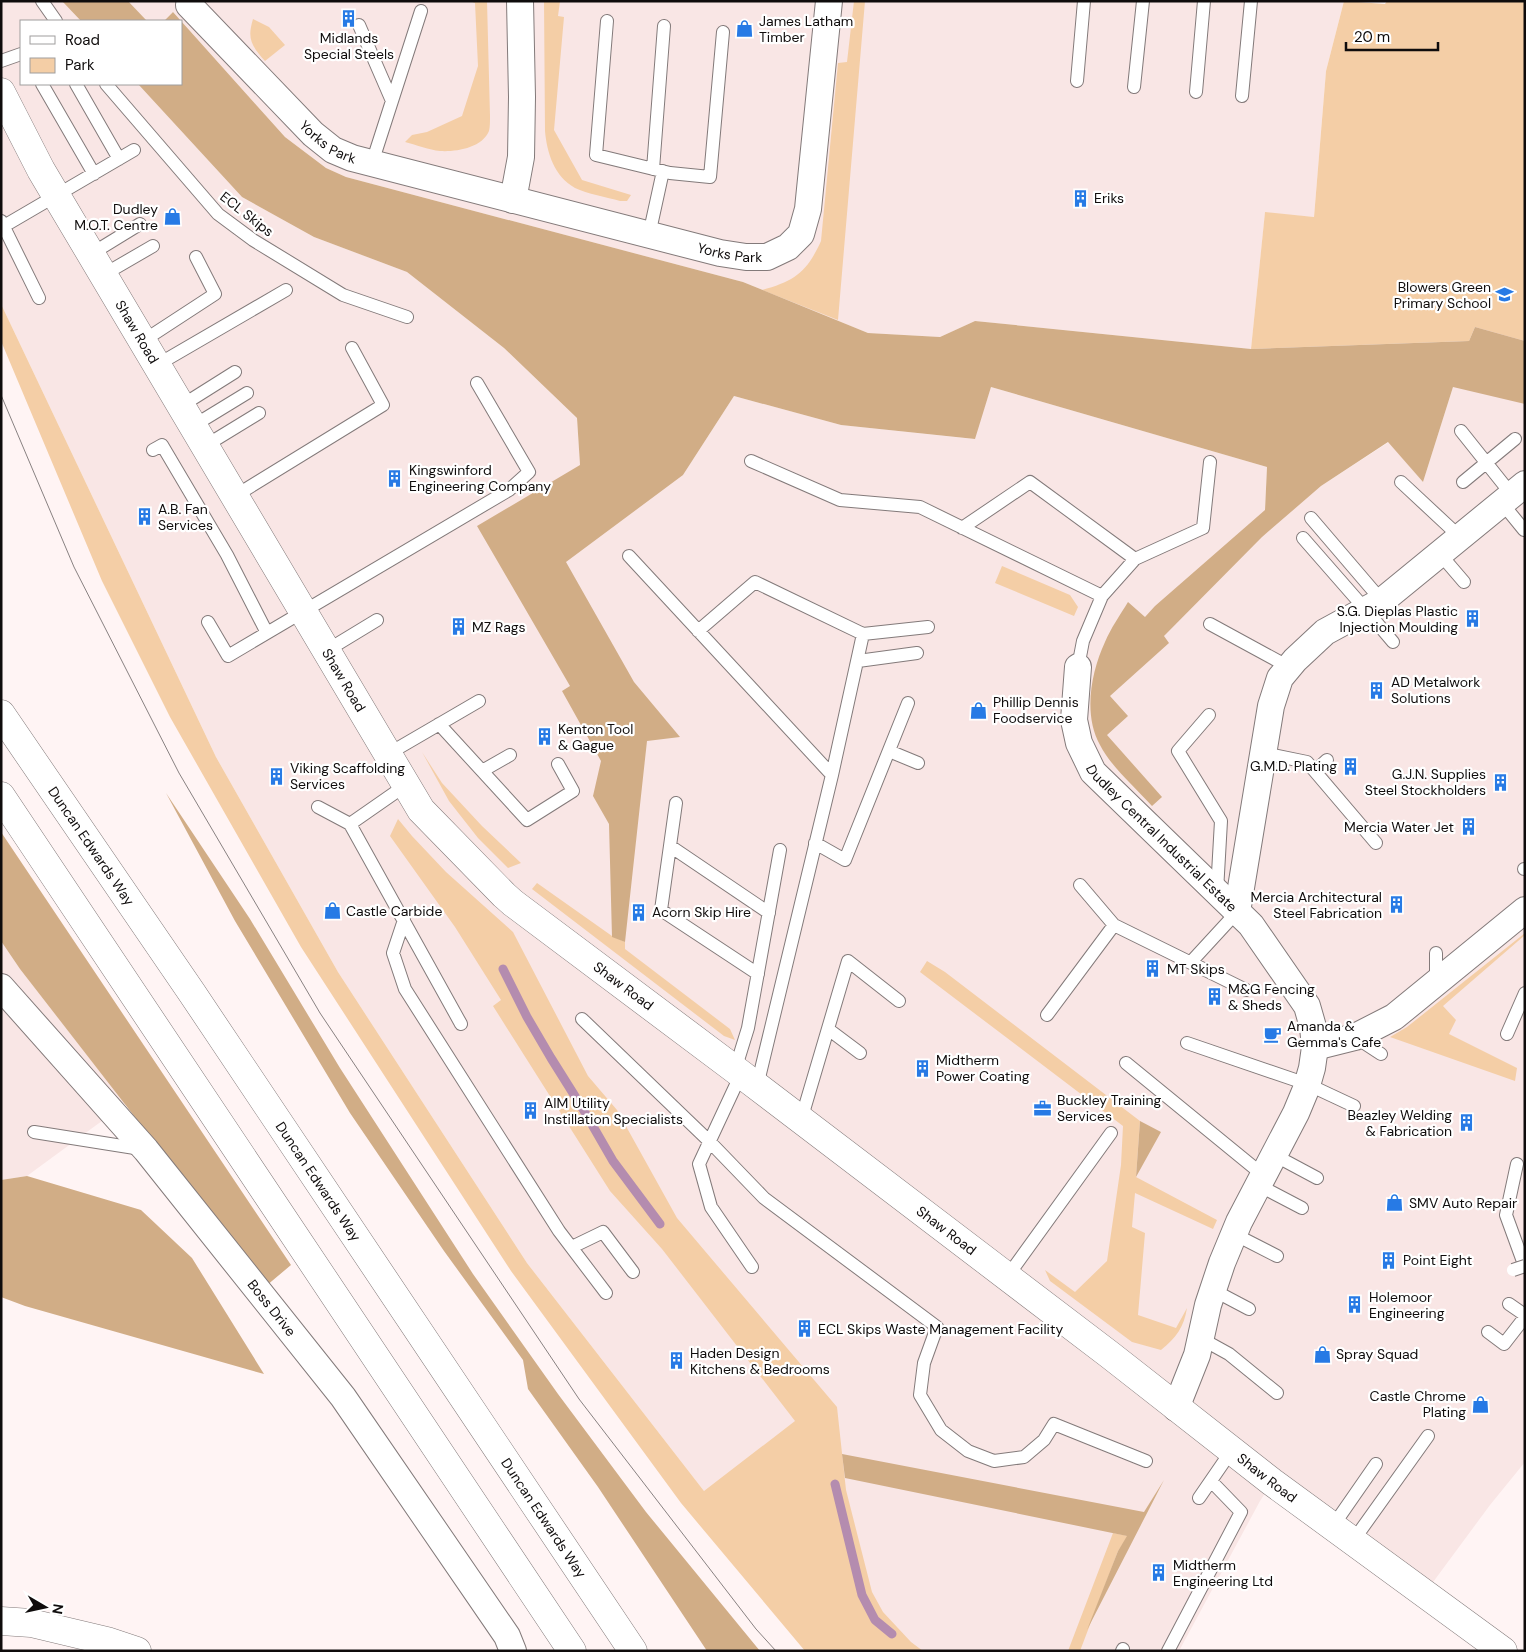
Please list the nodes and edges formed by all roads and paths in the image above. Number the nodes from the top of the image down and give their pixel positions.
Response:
1 (42, 1) edge
2 (520, 1) edge
3 (829, 1) edge
4 (1084, 1) edge
5 (1143, 1) edge
6 (1204, 1) edge
7 (1251, 1) edge
8 (189, 3) edge
9 (422, 11) dead end
10 (55, 20) edge
11 (606, 21) dead end
12 (359, 25) dead end
13 (664, 26) dead end
14 (723, 32) dead end
15 (20, 54) edge
16 (1, 61) edge
17 (1077, 81) dead end
18 (43, 85) edge
19 (77, 85) edge
20 (107, 85) edge
21 (1134, 87) dead end
22 (1, 92) edge
23 (1196, 92) dead end
24 (1242, 96) dead end
25 (392, 102) junction
26 (134, 150) dead end
27 (118, 159) junction
28 (372, 163) junction
29 (658, 170) junction
30 (94, 174) junction
31 (57, 197) junction
32 (513, 200) junction
33 (3, 224) edge
34 (140, 224) dead end
35 (649, 235) junction
36 (153, 246) dead end
37 (196, 256) dead end
38 (97, 264) junction
39 (286, 290) dead end
40 (39, 298) dead end
41 (408, 317) dead end
42 (143, 341) junction
43 (352, 348) dead end
44 (157, 365) junction
45 (235, 372) dead end
46 (477, 383) dead end
47 (247, 394) dead end
48 (259, 414) dead end
49 (193, 426) junction
50 (1461, 431) dead end
51 (1515, 439) dead end
52 (153, 450) dead end
53 (751, 461) dead end
54 (1210, 462) dead end
55 (1487, 463) junction
56 (1401, 482) dead end
57 (1463, 482) dead end
58 (1513, 494) edge
59 (235, 496) junction
60 (1311, 518) dead end
61 (962, 528) junction
62 (1524, 530) edge
63 (1460, 537) junction
64 (1303, 538) dead end
65 (1440, 554) junction
66 (629, 556) dead end
67 (1135, 558) junction
68 (1464, 582) dead end
69 (1102, 596) junction
70 (1374, 605) junction
71 (303, 612) junction
72 (377, 620) dead end
73 (208, 622) dead end
74 (1210, 624) dead end
75 (928, 627) dead end
76 (698, 631) junction
77 (267, 633) junction
78 (864, 634) junction
79 (1392, 642) dead end
80 (326, 651) junction
81 (917, 653) dead end
82 (858, 661) junction
83 (1078, 667) joint
84 (1289, 667) junction
85 (479, 701) dead end
86 (908, 703) dead end
87 (1, 714) edge
88 (1209, 715) dead end
89 (439, 724) junction
90 (889, 751) junction
91 (1263, 753) junction
92 (388, 754) junction
93 (510, 755) dead end
94 (1327, 760) dead end
95 (918, 763) dead end
96 (558, 764) dead end
97 (482, 771) junction
98 (1315, 771) junction
99 (832, 775) junction
100 (406, 785) junction
101 (1, 796) edge
102 (676, 803) dead end
103 (318, 807) dead end
104 (350, 824) junction
105 (815, 843) junction
106 (1376, 843) dead end
107 (670, 846) junction
108 (780, 850) dead end
109 (1080, 885) dead end
110 (1217, 892) junction
111 (1525, 910) edge
112 (1237, 912) junction
113 (769, 913) junction
114 (404, 920) junction
115 (1114, 925) junction
116 (1436, 954) dead end
117 (1191, 962) junction
118 (758, 974) junction
119 (1436, 982) junction
120 (1, 988) edge
121 (1246, 990) dead end
122 (1525, 993) edge
123 (899, 1001) dead end
124 (1047, 1015) dead end
125 (582, 1019) dead end
126 (461, 1024) dead end
127 (828, 1029) junction
128 (1507, 1034) dead end
129 (1355, 1037) junction
130 (1187, 1042) dead end
131 (1315, 1047) junction
132 (860, 1053) dead end
133 (1381, 1054) dead end
134 (1126, 1063) dead end
135 (744, 1076) junction
136 (1307, 1084) junction
137 (1354, 1106) dead end
138 (801, 1120) junction
139 (34, 1132) dead end
140 (1111, 1133) dead end
141 (709, 1141) junction
142 (146, 1150) junction
143 (1517, 1164) dead end
144 (1265, 1172) junction
145 (1317, 1178) dead end
146 (1302, 1208) dead end
147 (1234, 1234) junction
148 (572, 1247) junction
149 (1277, 1256) dead end
150 (752, 1267) dead end
151 (1521, 1268) edge
152 (633, 1272) dead end
153 (1007, 1277) junction
154 (1213, 1290) junction
155 (606, 1293) dead end
156 (1509, 1304) dead end
157 (1249, 1309) dead end
158 (1525, 1316) edge
159 (1488, 1332) dead end
160 (1200, 1338) junction
161 (1277, 1393) dead end
162 (1176, 1408) junction
163 (1428, 1436) dead end
164 (1232, 1450) junction
165 (1146, 1461) dead end
166 (1376, 1464) dead end
167 (1211, 1481) junction
168 (1199, 1498) dead end
169 (1343, 1534) junction
170 (1, 1622) edge
171 (106, 1646) edge
172 (137, 1651) edge
173 (513, 1651) edge
174 (572, 1651) edge
175 (633, 1651) edge
176 (1168, 1651) edge
177 (1503, 1651) edge

1 - 10 lane
2 - 32 street
3 - 35 street, Yorks Park
4 - 17 lane
5 - 21 lane
6 - 23 lane
7 - 24 lane
8 - 28 street, Yorks Park
9 - 25 lane
11 - 29 lane
12 - 25 lane
13 - 29 lane
14 - 29 lane
15 - 16 lane
18 - 30 lane
19 - 27 lane
20 - 41 lane, ECL Skips
22 - 31 main road, Shaw Road
25 - 28 lane
26 - 27 lane
27 - 30 lane
28 - 32 street, Yorks Park
29 - 35 lane
30 - 31 lane
31 - 33 lane
31 - 38 main road, Shaw Road
32 - 35 street, Yorks Park
33 - 40 lane
34 - 38 lane
36 - 38 lane
37 - 42 lane
38 - 42 main road, Shaw Road
39 - 44 lane
42 - 44 main road, Shaw Road
43 - 59 lane
44 - 49 main road, Shaw Road
45 - 49 lane
46 - 71 lane
47 - 49 lane
48 - 49 lane
49 - 59 main road, Shaw Road
50 - 55 lane
51 - 55 lane
52 - 77 lane
53 - 61 lane
54 - 67 lane
55 - 57 lane
55 - 58 lane
56 - 63 lane
58 - 62 lane
58 - 63 street
59 - 71 main road, Shaw Road
60 - 70 lane
61 - 67 lane
61 - 69 lane
63 - 65 street
64 - 70 lane
65 - 68 lane
65 - 70 street
66 - 76 lane
67 - 69 lane
69 - 83 lane
70 - 79 lane
70 - 84 street
71 - 77 lane
71 - 80 main road, Shaw Road
72 - 80 lane
73 - 77 lane
74 - 84 lane
75 - 78 lane
76 - 78 lane
76 - 99 lane
78 - 82 lane
80 - 92 main road, Shaw Road
81 - 82 lane
82 - 99 lane
83 - 110 street, Dudley Central Industrial Estate
84 - 91 street
85 - 89 lane
86 - 90 lane
87 - 175 main road, Duncan Edwards Way
88 - 110 lane
89 - 92 lane
89 - 97 lane
90 - 95 lane
90 - 105 lane
91 - 98 lane
91 - 112 street
92 - 100 main road, Shaw Road
93 - 97 lane
94 - 98 lane
96 - 97 lane
98 - 106 lane
99 - 105 lane
100 - 104 lane
100 - 135 main road, Shaw Road
101 - 174 main road
102 - 107 lane
103 - 104 lane
104 - 114 lane
105 - 135 lane
107 - 113 lane
107 - 118 lane
108 - 113 lane
109 - 115 lane
110 - 112 street, Dudley Central Industrial Estate
111 - 119 street
112 - 117 lane
112 - 131 street, Dudley Central Industrial Estate
113 - 118 lane
114 - 126 lane
114 - 148 lane
115 - 117 lane
115 - 124 lane
116 - 119 lane
117 - 121 lane
118 - 135 lane
119 - 129 street
120 - 142 street, Boss Drive
122 - 128 lane
123 - 127 lane
125 - 141 lane
127 - 132 lane
127 - 138 lane
129 - 131 street
129 - 133 lane
130 - 136 lane
131 - 136 street, Dudley Central Industrial Estate
134 - 144 lane
135 - 138 main road, Shaw Road
135 - 141 lane
136 - 137 lane
136 - 144 street, Dudley Central Industrial Estate
138 - 153 main road, Shaw Road
139 - 142 lane
140 - 153 lane
141 - 150 lane
141 - 165 lane
142 - 173 street, Boss Drive
143 - 151 lane
144 - 145 lane
144 - 146 lane
144 - 147 street, Dudley Central Industrial Estate
147 - 149 lane
147 - 154 street, Dudley Central Industrial Estate
148 - 152 lane
148 - 155 lane
153 - 162 main road, Shaw Road
154 - 157 lane
154 - 160 street, Dudley Central Industrial Estate
156 - 158 lane
158 - 159 lane
160 - 161 lane
160 - 162 street, Dudley Central Industrial Estate
162 - 164 main road, Shaw Road
163 - 169 lane
164 - 167 lane
164 - 169 main road, Shaw Road
166 - 169 lane
167 - 168 lane
167 - 176 lane
169 - 177 main road, Shaw Road
170 - 171 main road
171 - 172 main road

